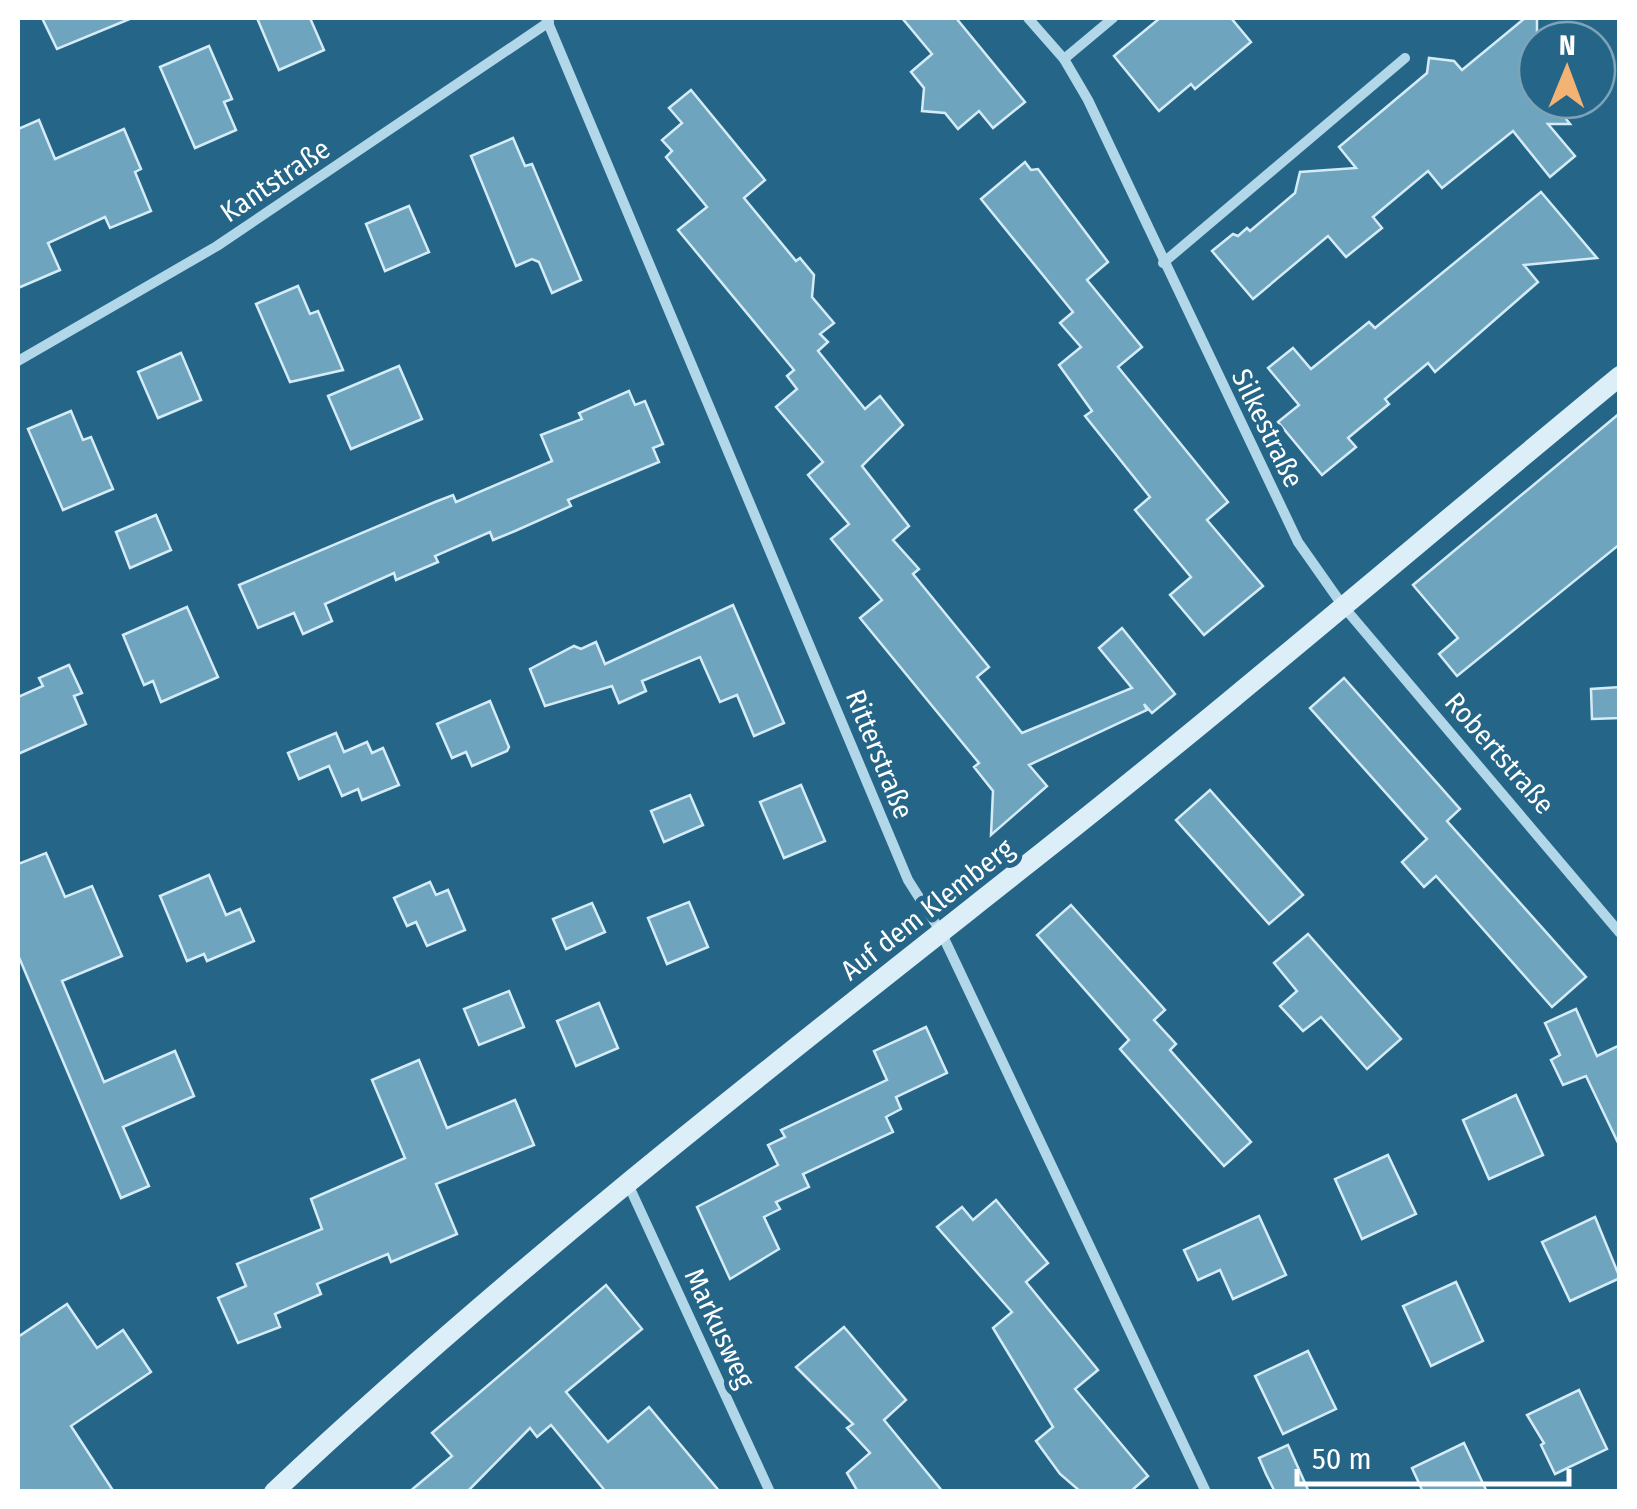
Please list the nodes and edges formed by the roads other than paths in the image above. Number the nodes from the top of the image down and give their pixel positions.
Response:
1 (1028, 18) edge
2 (1114, 18) edge
3 (548, 20) edge
4 (1064, 58) junction
5 (1405, 58) dead end
6 (1164, 263) junction
7 (18, 361) edge
8 (1620, 376) edge
9 (1343, 606) junction
10 (941, 932) junction
11 (1620, 933) edge
12 (628, 1184) junction
13 (274, 1492) edge
14 (770, 1492) edge
15 (1206, 1492) edge

1 - 4 street, Silkestraße
2 - 4 street
3 - 7 street, Kantstraße
3 - 10 street, Ritterstraße
4 - 6 street, Silkestraße
5 - 6 street
6 - 9 street, Silkestraße
8 - 9 street, Auf dem Klemberg
9 - 10 street, Auf dem Klemberg
9 - 11 street, Robertstraße
10 - 12 street, Auf dem Klemberg
10 - 15 street, Ritterstraße
12 - 13 street, Auf dem Klemberg
12 - 14 street, Markusweg

